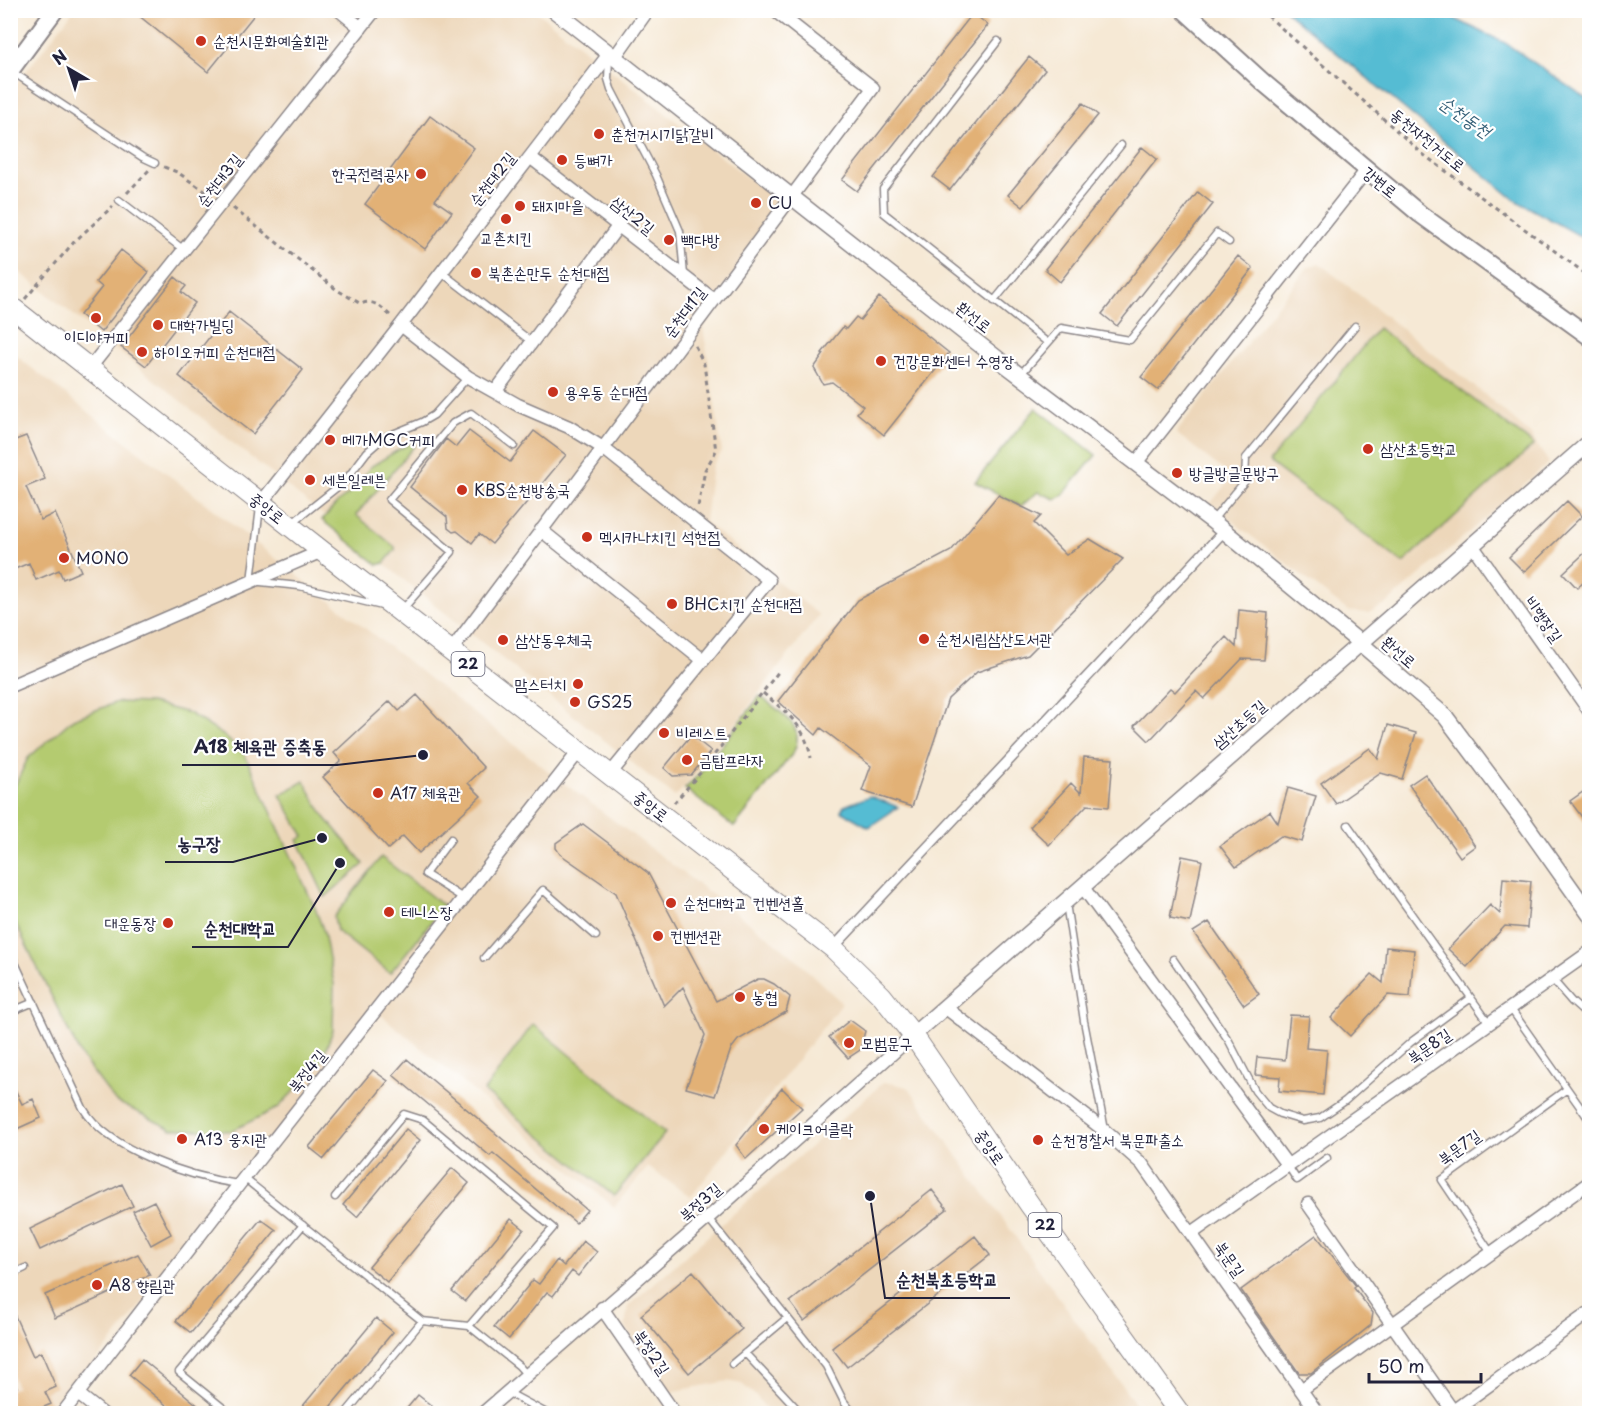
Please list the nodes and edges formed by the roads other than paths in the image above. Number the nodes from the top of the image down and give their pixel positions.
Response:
1 (55, 10) edge
2 (339, 10) edge
3 (375, 10) edge
4 (554, 10) edge
5 (648, 10) edge
6 (774, 10) edge
7 (1184, 10) edge
8 (361, 28) junction
9 (998, 41) dead end
10 (17, 49) edge
11 (611, 56) junction
12 (10, 71) edge
13 (1121, 145) dead end
14 (530, 157) junction
15 (155, 163) road end
16 (1366, 171) junction
17 (792, 195) junction
18 (119, 200) road end
19 (619, 225) junction
20 (1229, 242) dead end
21 (184, 250) junction
22 (441, 272) junction
23 (684, 275) junction
24 (714, 300) junction
25 (994, 301) junction
26 (13, 308) edge
27 (401, 325) junction
28 (1355, 326) dead end
29 (1590, 337) edge
30 (532, 342) junction
31 (1048, 343) junction
32 (89, 369) junction
33 (1020, 375) junction
34 (468, 377) junction
35 (495, 392) junction
36 (1590, 442) edge
37 (514, 446) dead end
38 (603, 448) junction
39 (1136, 463) junction
40 (261, 503) junction
41 (1212, 521) junction
42 (289, 526) junction
43 (541, 531) junction
44 (1224, 531) junction
45 (1472, 545) junction
46 (322, 551) junction
47 (251, 581) junction
48 (399, 610) junction
49 (1359, 642) junction
50 (451, 651) junction
51 (703, 660) junction
52 (11, 686) edge
53 (1590, 712) edge
54 (580, 750) junction
55 (610, 774) junction
56 (1348, 825) dead end
57 (451, 838) dead end
58 (1082, 886) junction
59 (464, 899) junction
60 (1066, 900) junction
61 (1590, 915) edge
62 (596, 936) dead end
63 (833, 948) junction
64 (10, 952) edge
65 (1590, 952) edge
66 (484, 958) dead end
67 (1173, 959) dead end
68 (1552, 979) junction
69 (1471, 998) junction
70 (34, 1002) junction
71 (946, 1008) junction
72 (1511, 1009) junction
73 (10, 1012) edge
74 (1590, 1018) edge
75 (1490, 1023) junction
76 (913, 1035) junction
77 (1567, 1089) junction
78 (1590, 1121) edge
79 (1105, 1131) junction
80 (1327, 1158) dead end
81 (1288, 1166) junction
82 (241, 1181) junction
83 (1590, 1182) edge
84 (335, 1197) dead end
85 (1308, 1204) dead end
86 (708, 1218) junction
87 (303, 1225) junction
88 (1192, 1233) junction
89 (1491, 1253) junction
90 (25, 1268) dead end
91 (10, 1275) edge
92 (602, 1308) junction
93 (1590, 1312) edge
94 (787, 1318) junction
95 (422, 1321) junction
96 (1392, 1324) junction
97 (469, 1326) junction
98 (746, 1353) junction
99 (732, 1364) dead end
100 (526, 1374) junction
101 (1301, 1390) junction
102 (507, 1391) junction
103 (78, 1394) junction
104 (1454, 1412) edge
105 (62, 1413) edge
106 (103, 1413) edge
107 (234, 1413) edge
108 (345, 1413) edge
109 (482, 1413) edge
110 (548, 1413) edge
111 (675, 1413) edge
112 (802, 1413) edge
113 (854, 1413) edge
114 (1180, 1413) edge
115 (1318, 1413) edge

1 - 10 main road
2 - 8 street
3 - 8 street, 순천대3길
4 - 11 street, 환선로
5 - 11 street
6 - 17 street
7 - 16 main road, 강변로
8 - 21 street, 순천대3길
9 - 25 lane
10 - 12 main road
11 - 14 street, 순천대2길
11 - 17 street, 환선로
11 - 23 lane
12 - 15 lane
13 - 25 lane
14 - 19 street, 삼산2길
14 - 22 street, 순천대2길
16 - 29 main road, 강변로
16 - 39 street
17 - 24 street, 순천대1길
17 - 33 street, 환선로
18 - 21 lane
19 - 23 street, 삼산2길
19 - 30 street
20 - 31 lane
21 - 32 street, 순천대3길
22 - 27 street, 순천대2길
22 - 30 lane
23 - 24 street, 삼산2길
24 - 38 street, 순천대1길
25 - 31 lane
26 - 32 main road, 중앙로 / 22
27 - 34 street
27 - 40 street, 순천대2길
28 - 41 lane
30 - 35 street
31 - 33 lane
32 - 40 main road, 중앙로 / 22
33 - 39 street, 환선로
34 - 35 street
34 - 42 lane
35 - 38 street
36 - 45 street, 삼산초등길
37 - 48 lane
38 - 43 street, 순천대1길
38 - 51 street
39 - 41 street, 환선로
40 - 42 main road, 중앙로 / 22
40 - 47 lane
41 - 44 street, 환선로
42 - 46 main road, 중앙로 / 22
43 - 50 street, 순천대1길
43 - 51 street
44 - 49 street, 환선로
44 - 63 street
45 - 49 street, 삼산초등길
45 - 53 street, 비행장길
46 - 47 street
46 - 48 main road, 중앙로 / 22
47 - 48 lane
47 - 52 street
48 - 50 main road, 중앙로 / 22
49 - 58 street, 삼산초등길
49 - 61 street, 환선로
50 - 54 main road, 중앙로 / 22
51 - 55 street
54 - 55 main road, 중앙로 / 22
54 - 59 street, 북정4길
55 - 63 main road, 중앙로 / 22
56 - 69 lane
57 - 59 lane
58 - 60 street, 삼산초등길
58 - 81 street
59 - 82 street, 북정4길
60 - 71 street, 삼산초등길
60 - 79 lane
62 - 66 lane
63 - 76 main road, 중앙로 / 22
64 - 70 lane
65 - 68 street, 북문8길
67 - 69 lane
68 - 72 street, 북문8길
68 - 74 lane
69 - 75 lane
70 - 73 lane
70 - 82 lane
71 - 76 street, 삼산초등길
71 - 79 street, 북문길
72 - 75 street, 북문8길
72 - 77 lane
75 - 81 street, 북문8길
76 - 86 street, 북정3길
76 - 114 main road, 중앙로 / 22
77 - 78 lane
77 - 89 lane, 북문7길
79 - 88 street, 북문길
80 - 81 lane
81 - 88 street, 북문8길
82 - 87 lane
82 - 103 street, 북정4길
83 - 89 street
84 - 97 lane
85 - 96 street
86 - 92 street, 북정3길
86 - 94 lane
87 - 95 lane
87 - 107 lane
88 - 101 street, 북문길
89 - 96 street
90 - 91 lane
92 - 100 street, 북정3길
92 - 111 street, 북정2길
93 - 104 street
94 - 98 lane
94 - 113 lane
95 - 97 lane
95 - 108 lane
96 - 101 street
96 - 104 street
97 - 100 lane
98 - 99 lane
98 - 112 lane
100 - 102 street, 북정3길
101 - 115 street, 북문길
102 - 109 street, 북정3길
102 - 110 lane
103 - 105 street, 북정4길
103 - 106 street

